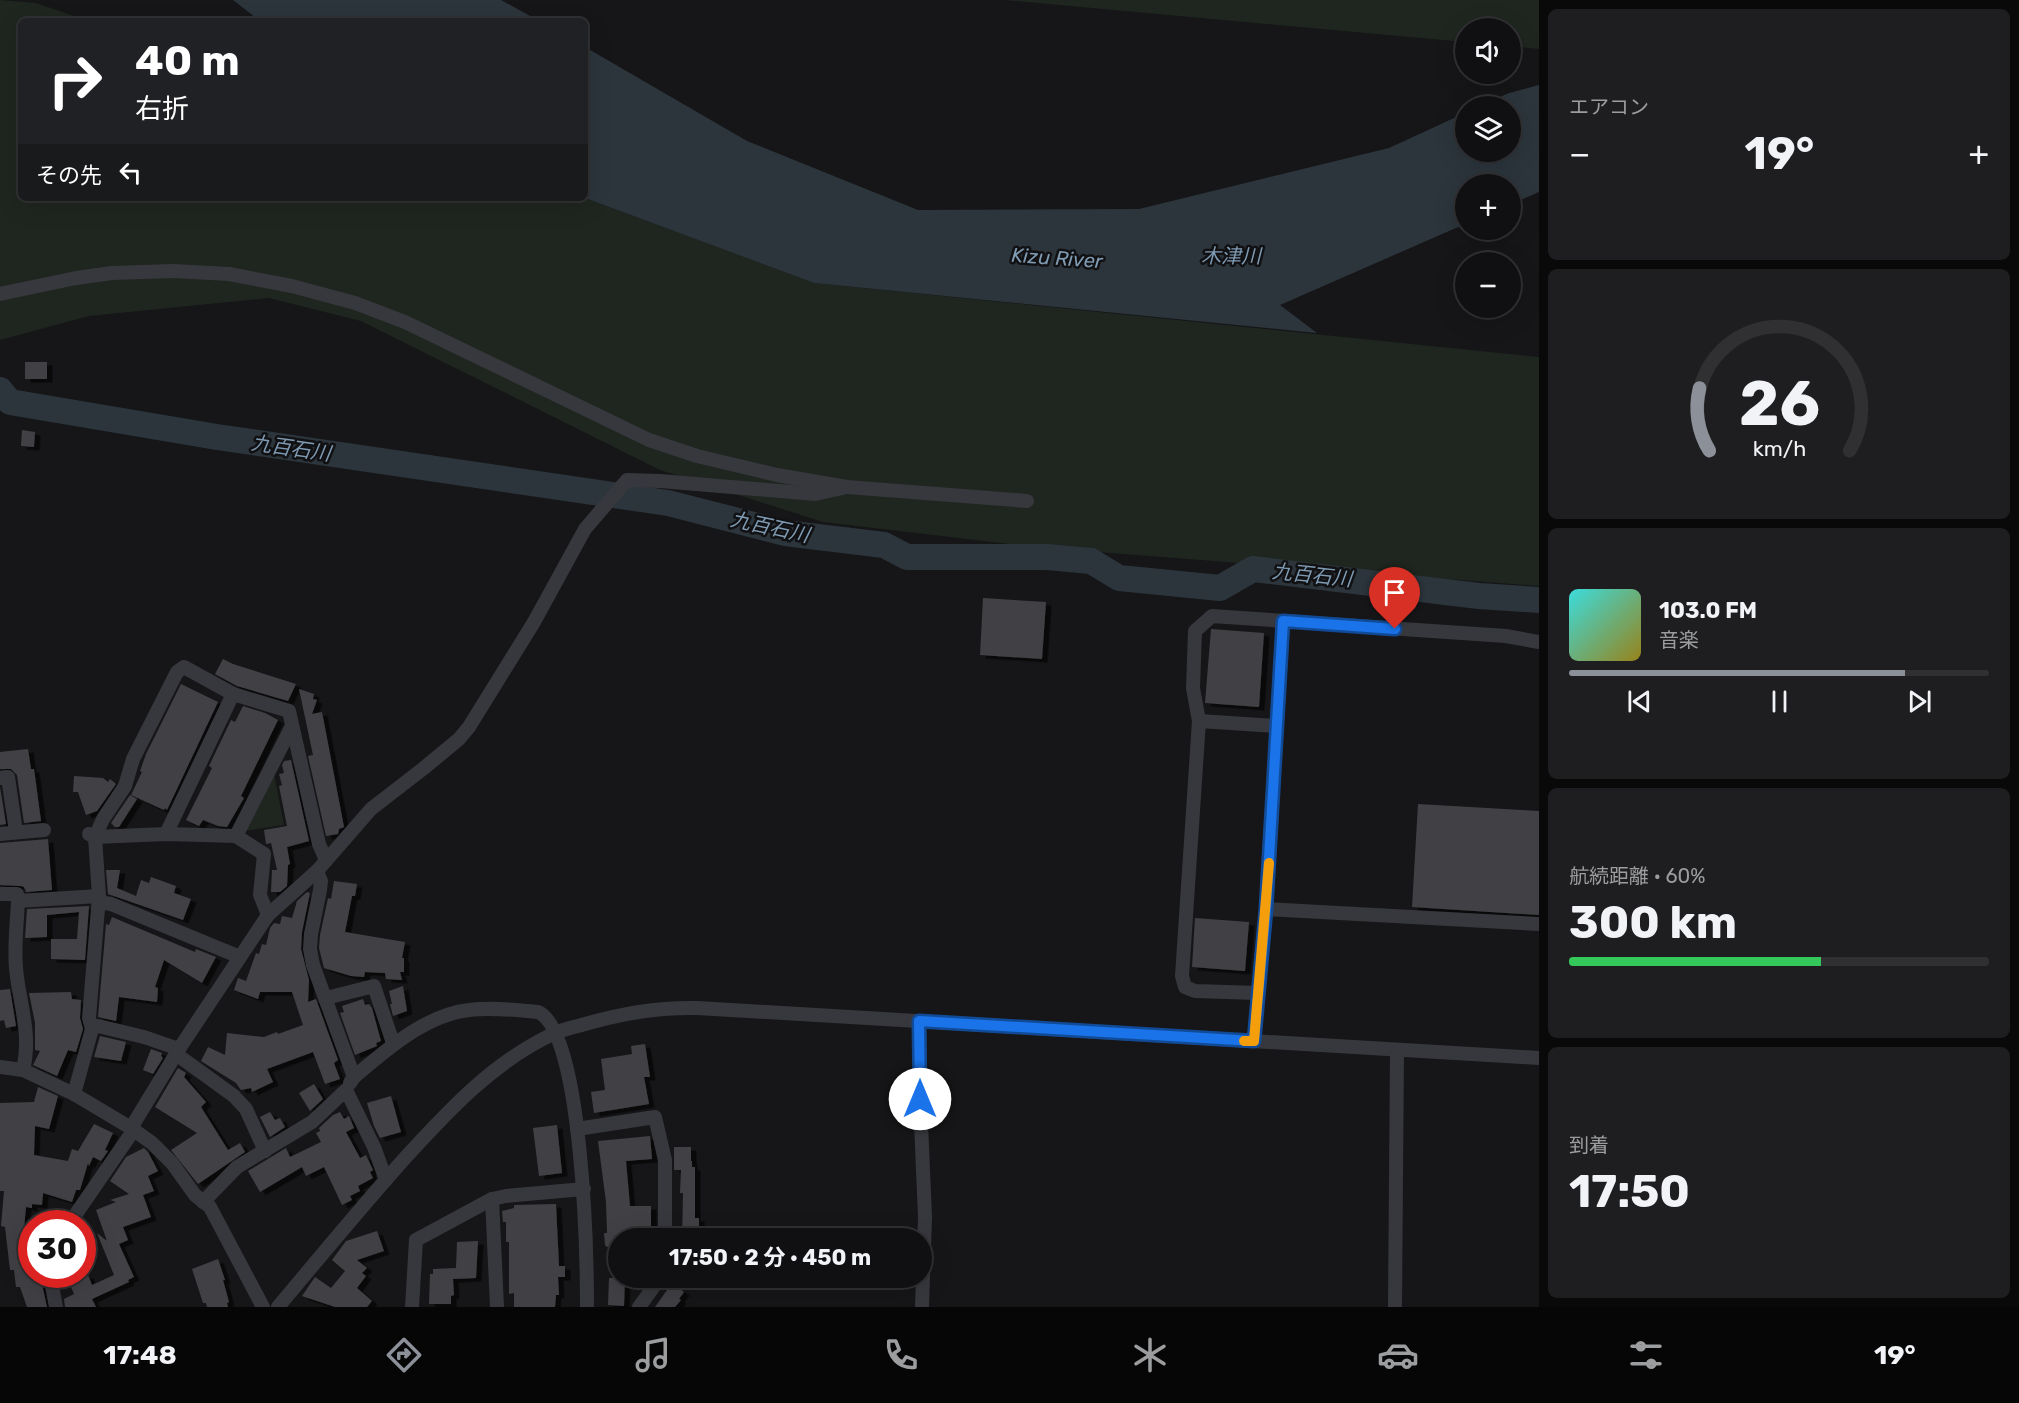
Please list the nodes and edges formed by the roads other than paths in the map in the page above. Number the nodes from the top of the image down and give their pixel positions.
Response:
1 (0, 294) edge
2 (847, 487) junction
3 (1027, 501) dead end
4 (1283, 621) junction
5 (1539, 642) edge
6 (233, 694) junction
7 (1199, 721) junction
8 (292, 726) junction
9 (1277, 726) junction
10 (0, 778) edge
11 (44, 830) dead end
12 (16, 832) junction
13 (0, 834) edge
14 (166, 834) junction
15 (92, 835) junction
16 (236, 836) junction
17 (326, 860) junction
18 (317, 871) junction
19 (0, 894) edge
20 (99, 899) junction
21 (18, 902) junction
22 (1266, 909) junction
23 (268, 915) junction
24 (1539, 924) edge
25 (240, 957) junction
26 (1258, 993) junction
27 (326, 998) junction
28 (919, 1021) junction
29 (92, 1029) junction
30 (556, 1032) junction
31 (1254, 1041) junction
32 (393, 1043) junction
33 (1397, 1050) junction
34 (178, 1051) junction
35 (1539, 1058) edge
36 (0, 1067) edge
37 (23, 1070) junction
38 (354, 1077) junction
39 (346, 1090) junction
40 (74, 1094) junction
41 (131, 1128) junction
42 (577, 1129) junction
43 (265, 1151) junction
44 (386, 1180) junction
45 (584, 1190) junction
46 (492, 1199) junction
47 (203, 1202) junction
48 (79, 1210) edge
49 (664, 1228) edge
50 (53, 1288) edge
51 (653, 1288) edge
52 (56, 1307) edge
53 (263, 1307) edge
54 (278, 1307) edge
55 (412, 1307) edge
56 (497, 1307) edge
57 (587, 1307) edge
58 (639, 1307) edge
59 (921, 1307) edge
60 (1395, 1307) edge

1 - 2 street
2 - 3 street
2 - 17 street
4 - 5 street
4 - 7 street
4 - 9 street
6 - 8 street
6 - 14 street
6 - 15 street
7 - 9 street
7 - 26 street
8 - 16 street
8 - 17 street
9 - 22 street
10 - 12 street
11 - 12 street
12 - 13 street
14 - 15 street
14 - 16 street
15 - 20 street
16 - 23 street
17 - 18 street
18 - 23 street
18 - 27 street
19 - 21 street
20 - 21 street
20 - 25 street
20 - 29 street
21 - 37 street
22 - 24 street
22 - 26 street
23 - 25 street
25 - 34 street
26 - 31 street
27 - 32 street
27 - 38 street
28 - 30 street
28 - 31 street
28 - 59 street
29 - 34 street
29 - 40 street
30 - 32 street
30 - 42 street
30 - 44 street
31 - 33 street
32 - 38 street
33 - 35 street
33 - 60 street
34 - 41 street
34 - 43 street
36 - 37 street
37 - 40 street
38 - 39 street
39 - 43 street
39 - 44 street
40 - 41 street
41 - 47 street
41 - 48 street
42 - 45 street
42 - 49 street
43 - 47 street
44 - 54 street
45 - 46 street
45 - 57 street
46 - 55 street
46 - 56 street
47 - 53 street
50 - 52 street
51 - 58 street

